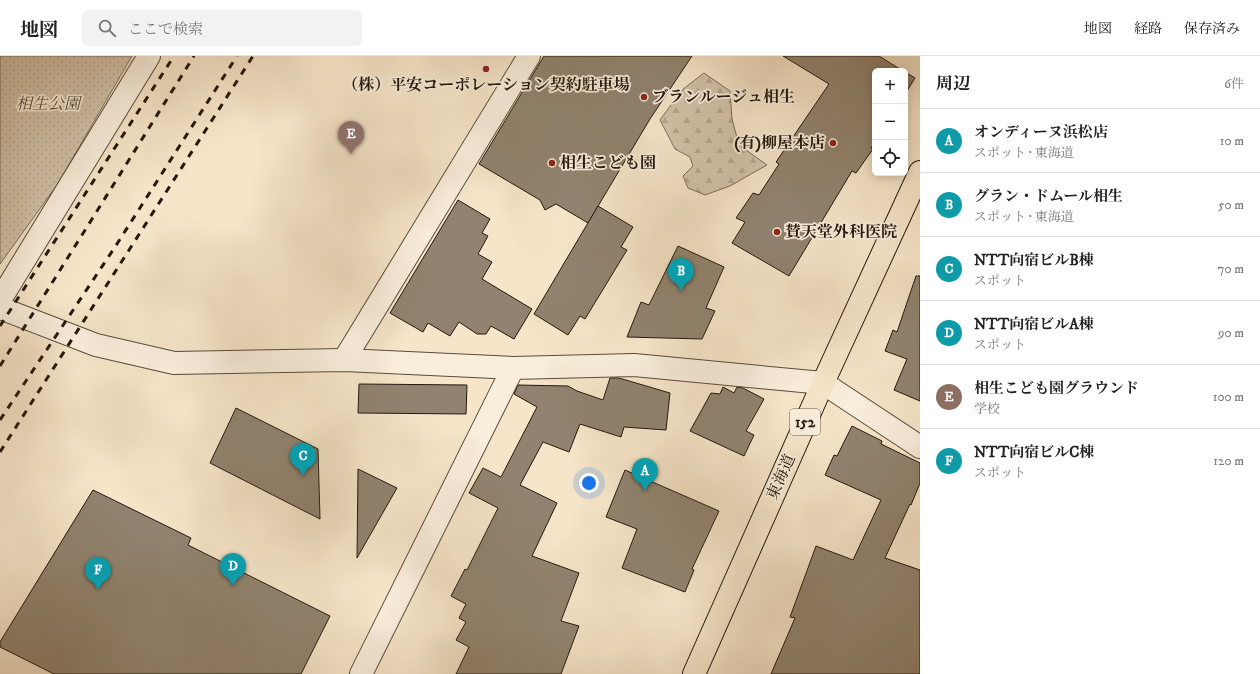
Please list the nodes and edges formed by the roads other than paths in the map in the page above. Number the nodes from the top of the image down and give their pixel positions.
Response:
1 (149, 56) edge
2 (529, 56) edge
3 (920, 172) edge
4 (0, 300) edge
5 (0, 308) edge
6 (344, 360) junction
7 (513, 368) junction
8 (823, 383) junction
9 (920, 447) edge
10 (361, 674) edge
11 (694, 674) edge

1 - 4 street
2 - 6 street
3 - 8 highway, 東海道 / 152
5 - 6 street
6 - 7 street
7 - 8 street
7 - 10 street
8 - 9 street
8 - 11 highway, 東海道 / 152

